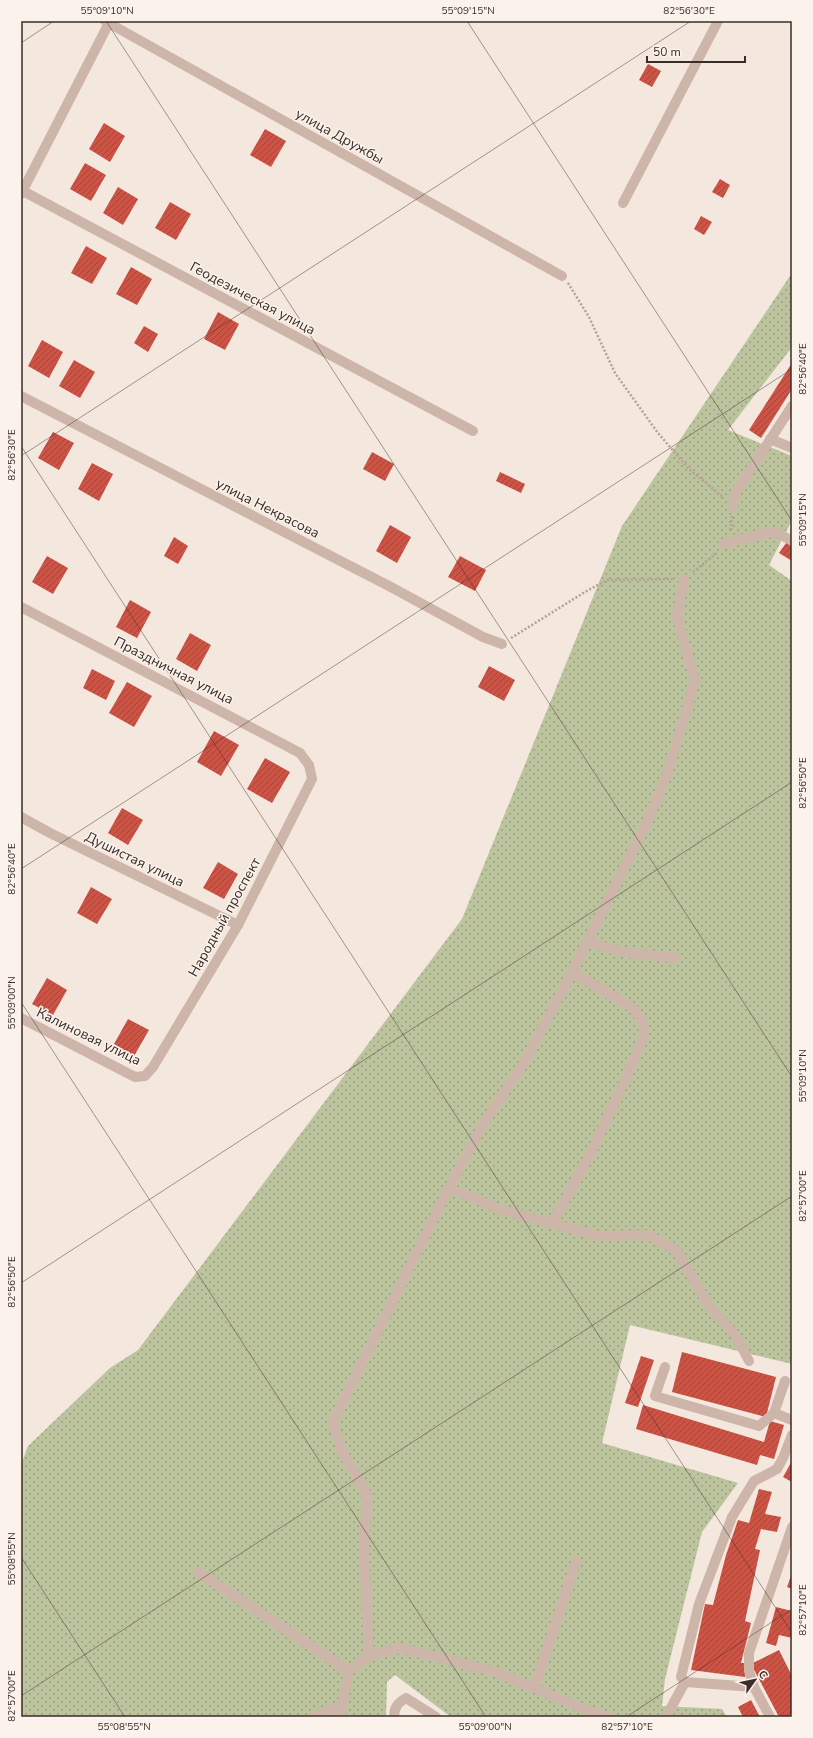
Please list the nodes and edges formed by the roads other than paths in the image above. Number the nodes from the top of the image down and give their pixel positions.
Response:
1 (718, 21) edge
2 (108, 22) edge
3 (21, 192) edge
4 (623, 203) dead end
5 (562, 276) road end
6 (21, 396) edge
7 (792, 406) edge
8 (473, 431) dead end
9 (770, 439) junction
10 (792, 448) edge
11 (733, 506) road end
12 (792, 541) edge
13 (723, 544) road end
14 (684, 579) road end
15 (21, 607) edge
16 (502, 644) road end
17 (309, 764) joint
18 (21, 817) edge
19 (238, 925) junction
20 (587, 942) junction
21 (676, 958) dead end
22 (572, 972) junction
23 (21, 1018) edge
24 (145, 1076) joint
25 (449, 1188) junction
26 (552, 1224) junction
27 (749, 1362) dead end
28 (665, 1367) dead end
29 (785, 1381) dead end
30 (774, 1413) junction
31 (792, 1420) edge
32 (792, 1435) edge
33 (792, 1527) edge
34 (576, 1561) dead end
35 (198, 1572) dead end
36 (369, 1656) junction
37 (350, 1671) junction
38 (685, 1682) junction
39 (754, 1687) junction
40 (534, 1688) junction
41 (342, 1705) junction
42 (313, 1717) edge
43 (341, 1717) edge
44 (394, 1717) edge
45 (436, 1717) edge
46 (608, 1717) edge
47 (666, 1717) edge
48 (770, 1717) edge

1 - 4 street
2 - 3 street
2 - 5 street, улица Дружбы
3 - 8 street, Геодезическая улица
6 - 16 street, улица Некрасова
7 - 9 street
9 - 10 street
9 - 11 street
12 - 13 street
14 - 20 street
15 - 17 street, Праздничная улица
17 - 19 street, Народный проспект
18 - 19 street, Душистая улица
19 - 24 street, Народный проспект
20 - 21 street
20 - 22 street
22 - 25 street
22 - 26 street
23 - 24 street, Калиновая улица
25 - 26 street
25 - 36 street
26 - 27 street
28 - 30 street
29 - 30 street
30 - 31 street
32 - 38 street
33 - 39 street
34 - 40 street
35 - 37 street
36 - 37 street
36 - 40 street
37 - 41 street
38 - 39 street
38 - 47 street
39 - 48 street
40 - 46 street
41 - 42 street
41 - 43 street
44 - 45 street

